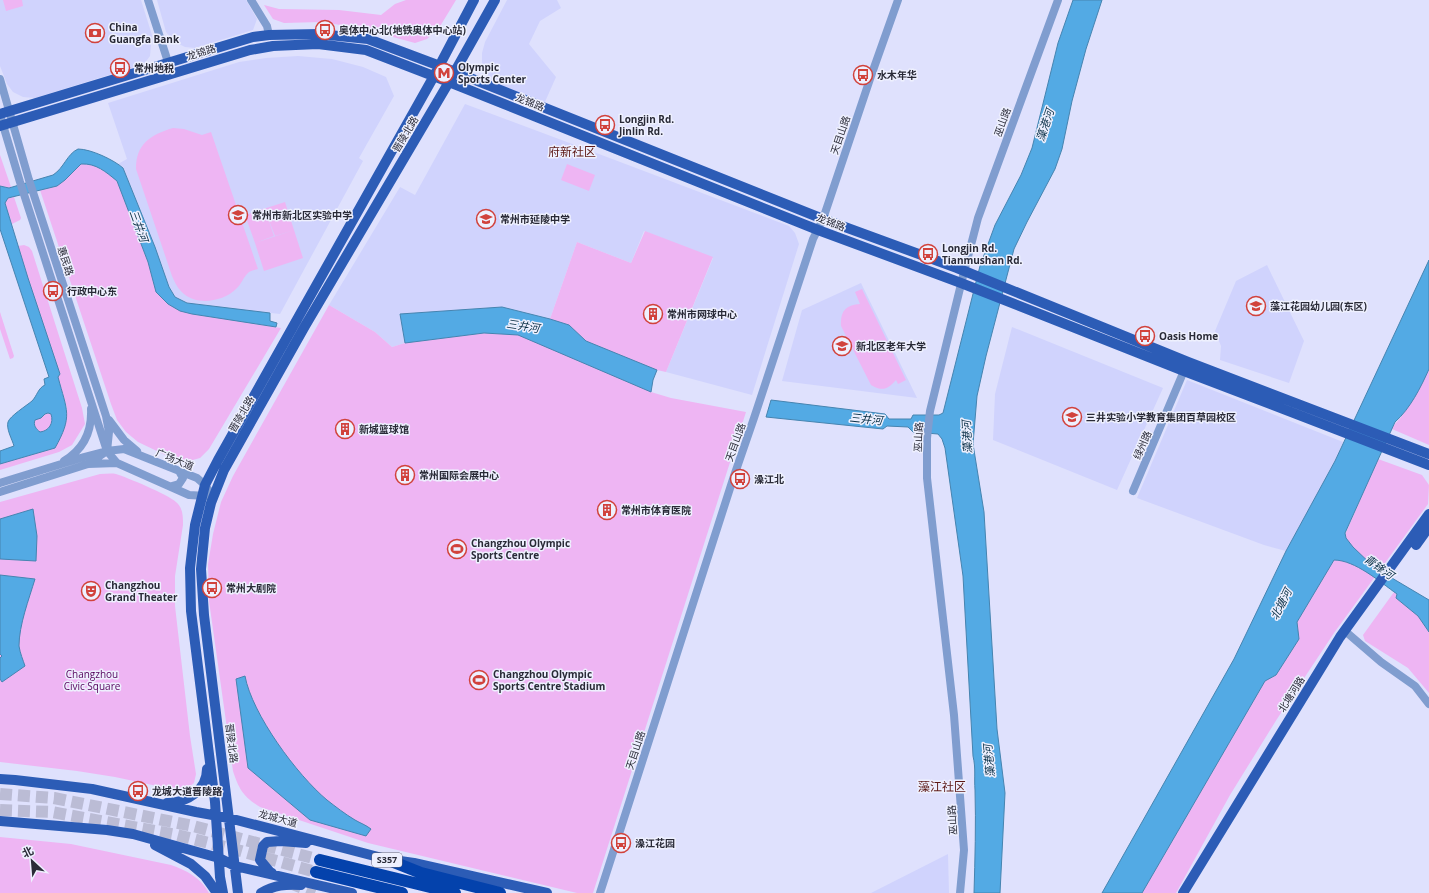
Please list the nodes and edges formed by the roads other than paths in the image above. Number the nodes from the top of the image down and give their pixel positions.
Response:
1 (148, 0) edge
2 (251, 0) edge
3 (474, 0) edge
4 (495, 0) edge
5 (898, 0) edge
6 (1058, 0) edge
7 (269, 35) junction
8 (168, 62) junction
9 (440, 66) junction
10 (455, 72) junction
11 (434, 76) junction
12 (0, 79) edge
13 (449, 82) junction
14 (3, 113) edge
15 (5, 125) edge
16 (823, 219) junction
17 (818, 230) junction
18 (964, 272) junction
19 (966, 285) junction
20 (1186, 367) junction
21 (91, 400) junction
22 (106, 416) junction
23 (1349, 429) junction
24 (107, 450) junction
25 (1429, 454) edge
26 (148, 458) junction
27 (1418, 461) junction
28 (118, 463) junction
29 (88, 464) junction
30 (1429, 464) edge
31 (55, 466) junction
32 (1429, 470) edge
33 (179, 471) junction
34 (0, 483) edge
35 (172, 486) junction
36 (1133, 491) dead end
37 (0, 492) edge
38 (207, 492) junction
39 (1429, 514) edge
40 (1429, 527) edge
41 (1392, 571) junction
42 (1348, 633) junction
43 (1429, 704) edge
44 (208, 748) junction
45 (0, 779) edge
46 (156, 804) junction
47 (215, 815) junction
48 (229, 818) junction
49 (0, 821) edge
50 (134, 834) junction
51 (331, 845) junction
52 (219, 858) junction
53 (386, 859) junction
54 (320, 860) tunnel mouth
55 (235, 866) junction
56 (316, 872) tunnel mouth
57 (278, 875) junction
58 (326, 887) junction
59 (217, 893) edge
60 (223, 893) edge
61 (238, 893) edge
62 (261, 893) edge
63 (352, 893) edge
64 (402, 893) edge
65 (455, 893) edge
66 (500, 893) edge
67 (547, 893) edge
68 (600, 893) edge
69 (960, 893) edge
70 (1183, 893) edge
71 (1189, 893) edge

1 - 8 street
2 - 7 street
3 - 9 main road, 晋陵北路
4 - 10 main road, 晋陵北路
5 - 16 street, 天目山路
6 - 18 street, 巫山路
7 - 8 main road, 龙锦路
7 - 9 main road, 龙锦路
8 - 14 main road, 龙锦路
9 - 10 main road, 龙锦路
9 - 11 main road, 晋陵北路
10 - 13 main road, 晋陵北路
10 - 16 main road, 龙锦路
11 - 13 main road, 龙锦路
11 - 15 main road, 龙锦路
11 - 38 main road, 晋陵北路
12 - 14 street, 惠民路
13 - 17 main road, 龙锦路
13 - 38 main road, 晋陵北路
14 - 15 street, 惠民路
15 - 21 street, 惠民路
15 - 22 street, 惠民路
16 - 17 street, 天目山路
16 - 18 main road, 龙锦路
17 - 19 main road, 龙锦路
17 - 68 street, 天目山路
18 - 19 street, 巫山路
18 - 20 main road, 龙锦路
19 - 20 main road, 龙锦路
19 - 69 street, 巫山路
20 - 23 main road
20 - 36 street, 绿州路
21 - 24 street, 惠民路
21 - 31 street
22 - 24 street, 惠民路
22 - 26 street
23 - 25 main road
23 - 27 main road
24 - 26 street, 广场大道
24 - 28 street, 惠民路
24 - 29 street
24 - 31 street, 广场大道
26 - 33 street, 广场大道
27 - 30 main road
27 - 32 main road
28 - 29 street
28 - 35 street
29 - 37 street
31 - 34 street, 广场大道
33 - 35 street
33 - 38 street, 广场大道
35 - 38 street
38 - 44 main road, 晋陵北路
38 - 48 main road, 晋陵北路
39 - 41 main road, 北塘河路
40 - 41 main road, 北塘河路
41 - 42 main road, 北塘河路
42 - 43 street
42 - 70 main road, 北塘河路
42 - 71 main road, 北塘河路
44 - 46 main road
44 - 47 main road, 晋陵北路
45 - 46 main road, 龙城大道 / S357
46 - 47 main road, 龙城大道 / S357
47 - 48 main road, 龙城大道 / S357
47 - 52 main road, 晋陵北路
48 - 51 main road, 龙城大道 / S357
48 - 55 main road, 晋陵北路
49 - 50 main road
50 - 52 main road
50 - 59 main road
51 - 53 main road, 龙城大道 / S357
51 - 57 main road
52 - 55 main road
52 - 60 main road, 晋陵北路
53 - 66 highway
53 - 67 main road, 龙城大道 / S357
54 - 65 highway
55 - 57 main road
55 - 61 main road, 晋陵北路
56 - 64 highway
57 - 58 main road
58 - 62 main road
58 - 63 main road

